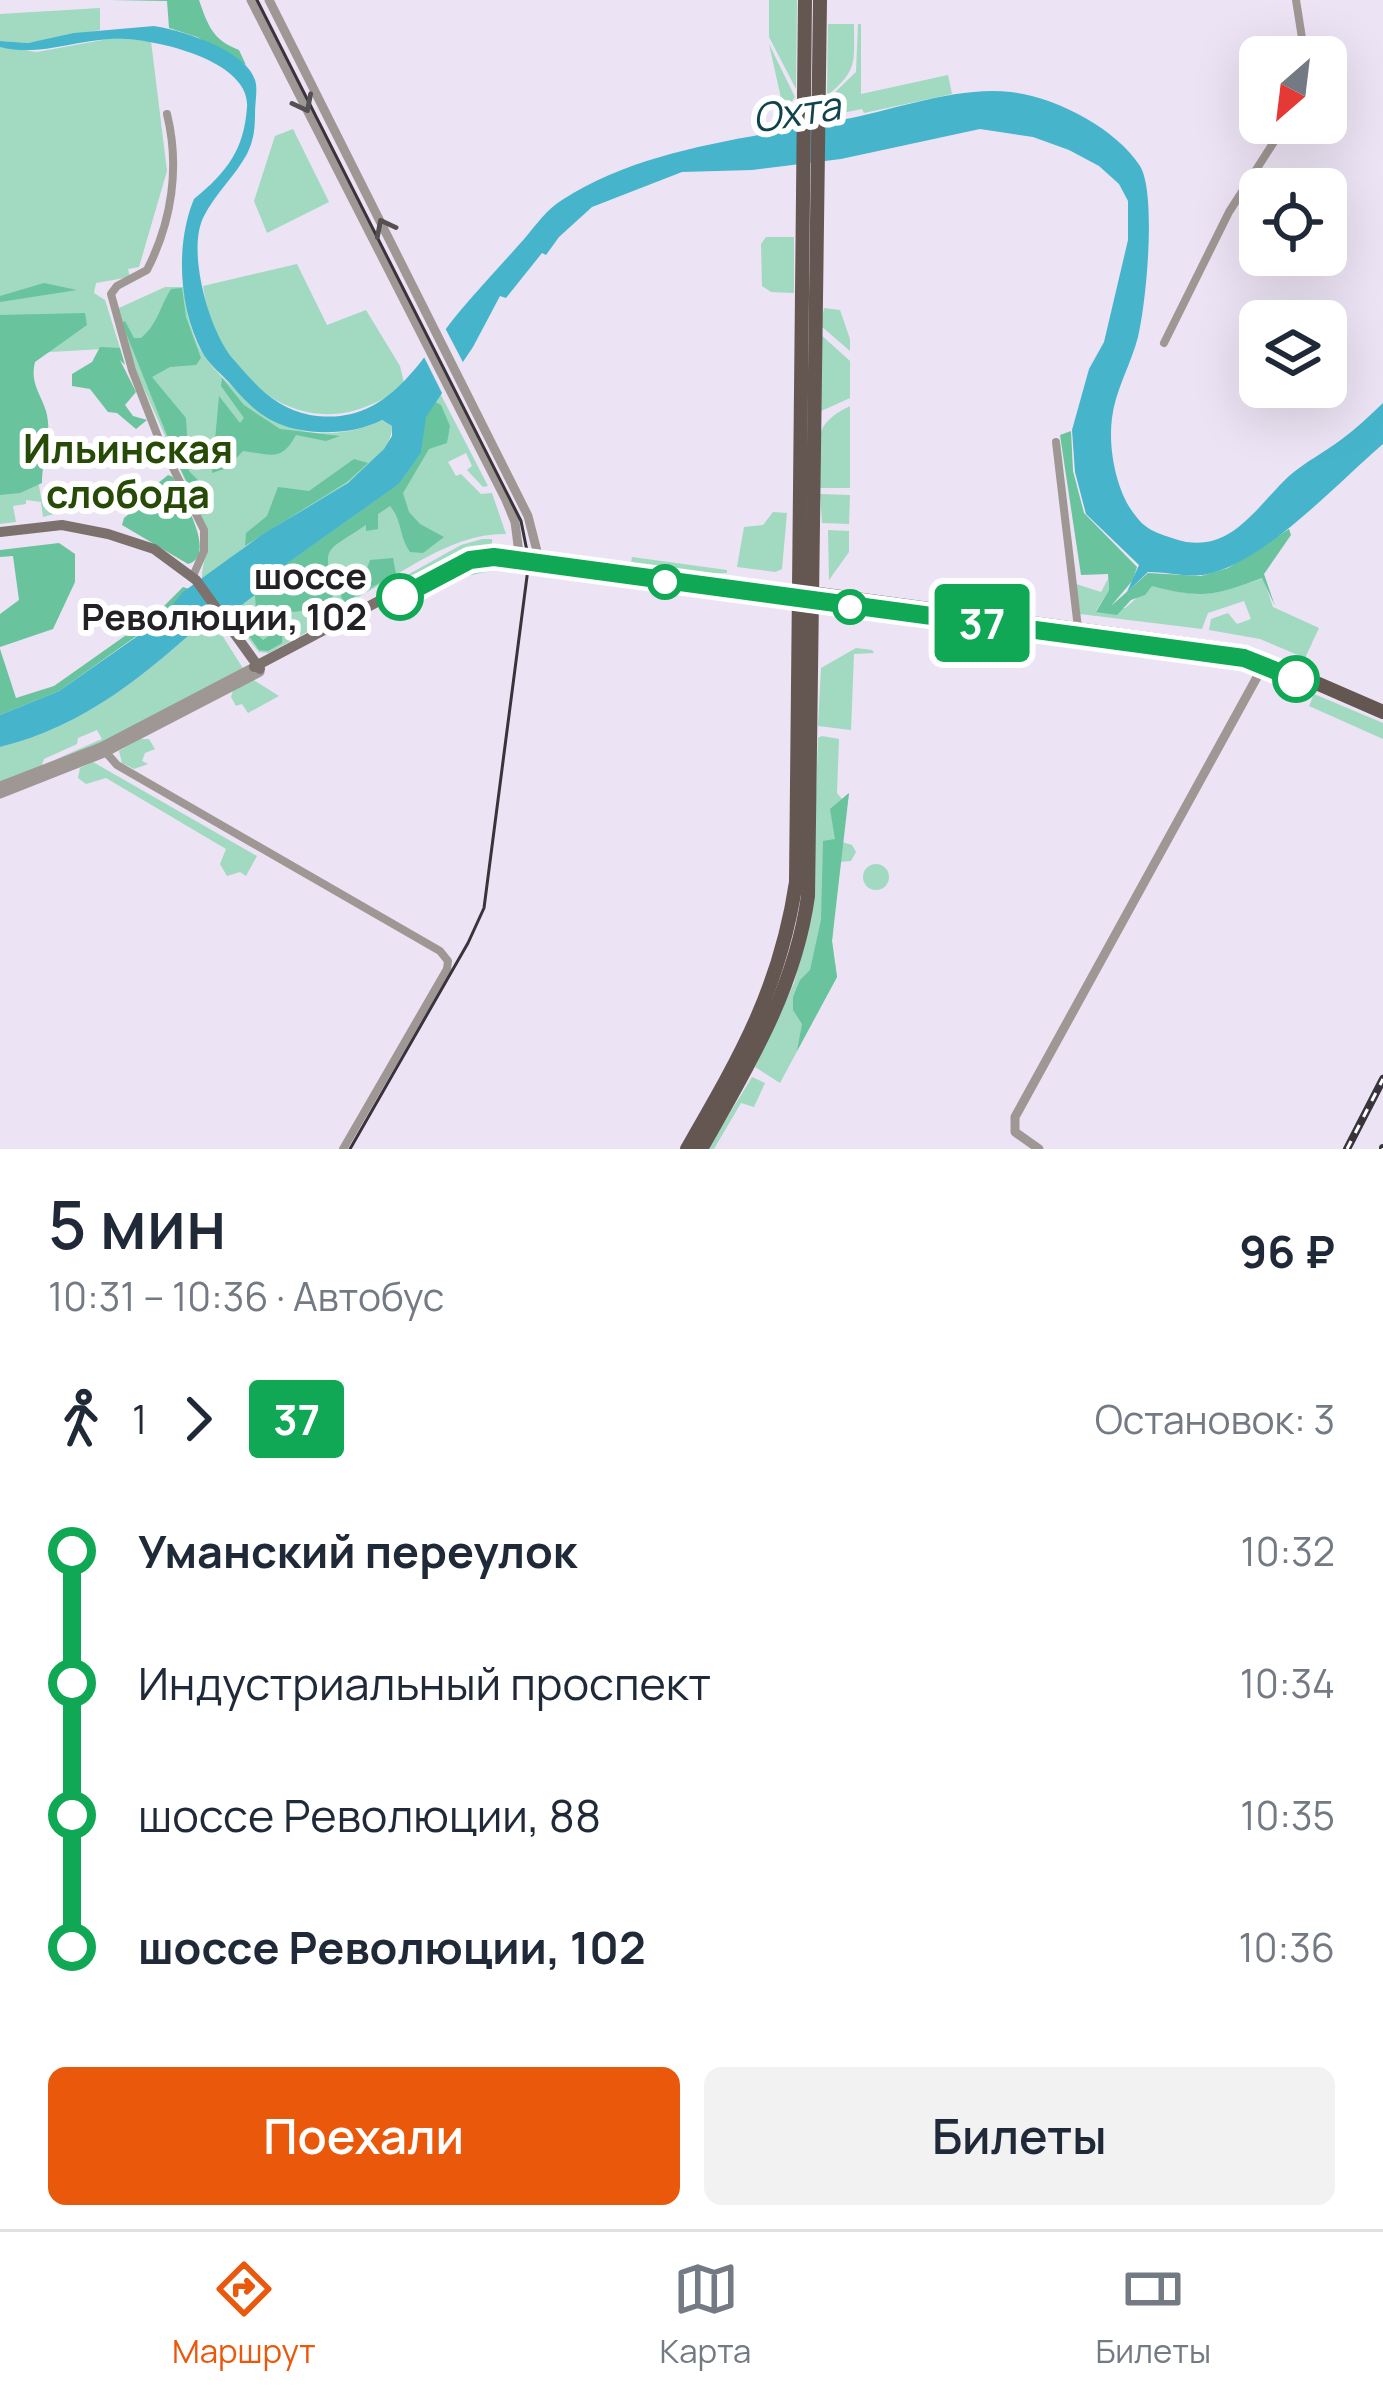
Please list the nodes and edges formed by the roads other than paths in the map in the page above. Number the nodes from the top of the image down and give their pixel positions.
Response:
1 (251, 0) edge
2 (269, 0) edge
3 (806, 0) edge
4 (820, 0) edge
5 (1296, 0) edge
6 (1302, 36) edge
7 (167, 114) dead end
8 (811, 122) junction
9 (1273, 144) edge
10 (1163, 343) dead end
11 (1056, 442) dead end
12 (0, 532) edge
13 (528, 556) junction
14 (194, 580) junction
15 (806, 597) junction
16 (1078, 633) junction
17 (1266, 662) junction
18 (258, 668) junction
19 (1383, 715) edge
20 (103, 750) junction
21 (0, 790) edge
22 (343, 1149) edge
23 (687, 1149) edge
24 (701, 1149) edge
25 (1039, 1149) edge

1 -> 13 street
13 -> 2 street
3 - 8 main road
4 - 8 main road
5 - 6 street
7 - 14 street
8 - 15 main road
9 - 10 street
11 - 16 street
12 - 14 main road
13 - 15 main road
13 - 18 main road
14 - 18 main road
15 - 16 main road
15 - 23 main road
15 - 24 main road
16 - 17 main road
17 - 19 main road
17 - 25 street
18 - 20 street
20 - 21 street
20 - 22 street

